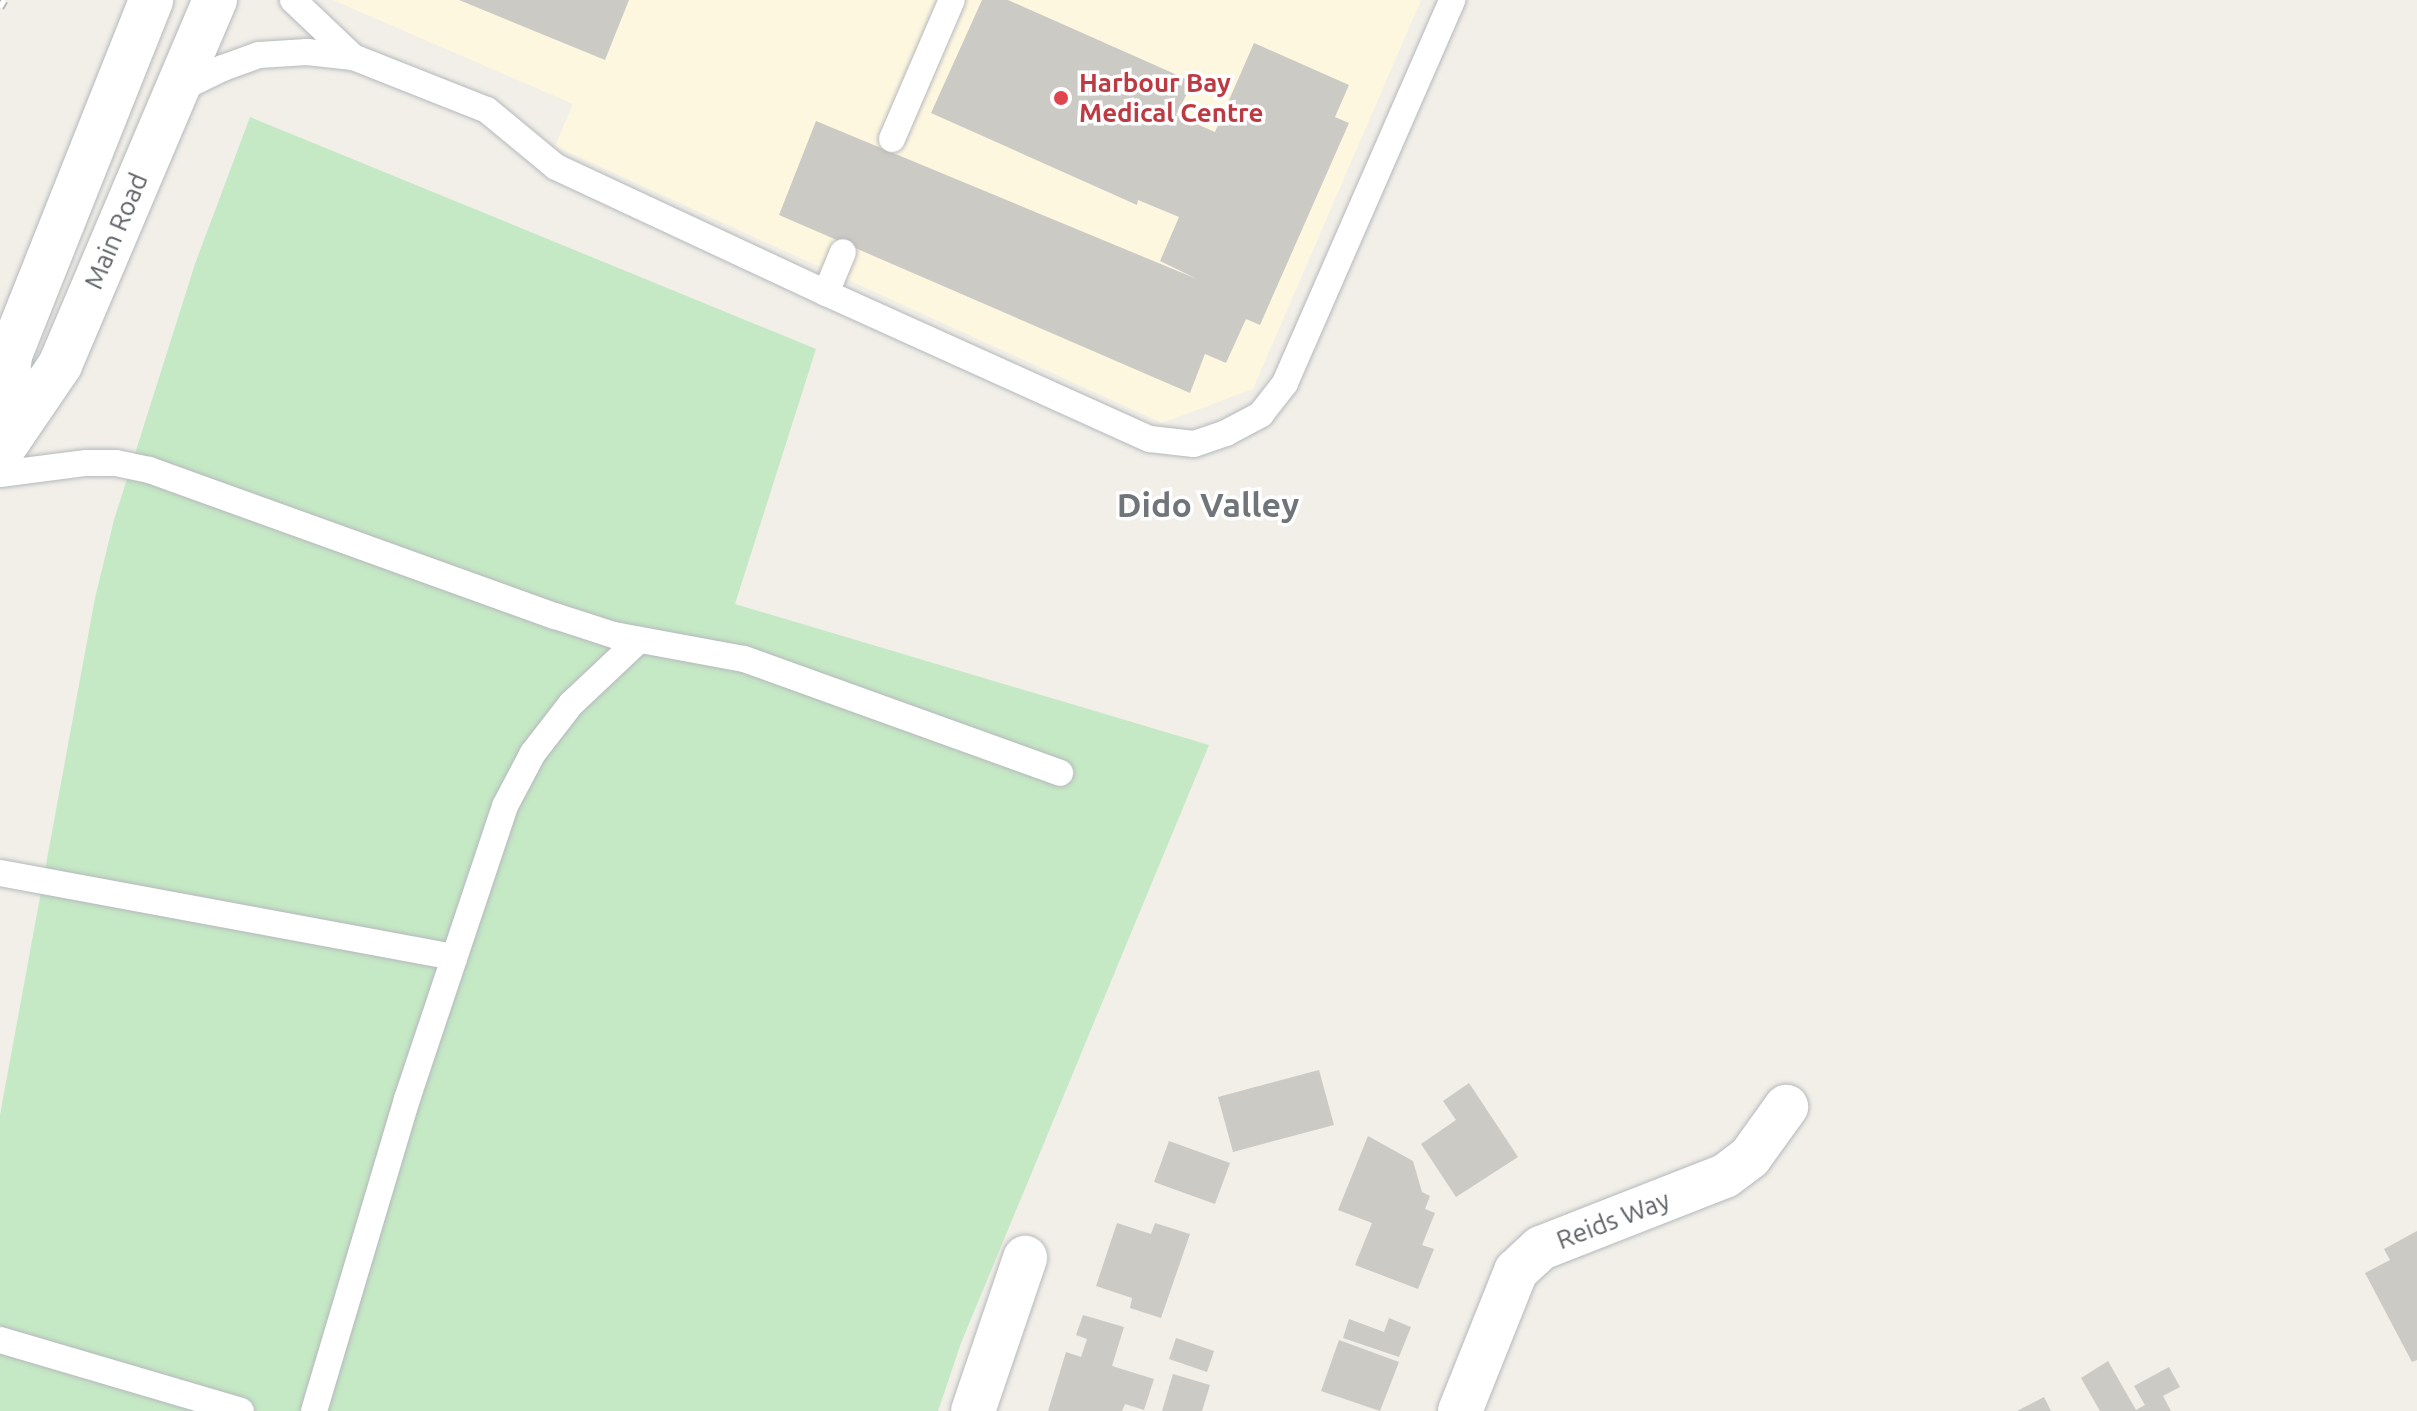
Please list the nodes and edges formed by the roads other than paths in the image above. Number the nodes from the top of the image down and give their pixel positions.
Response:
1 (151, 0) edge
2 (215, 0) edge
3 (293, 0) edge
4 (952, 0) edge
5 (1452, 0) edge
6 (353, 57) junction
7 (170, 103) junction
8 (892, 139) dead end
9 (843, 252) dead end
10 (826, 293) junction
11 (0, 454) edge
12 (0, 474) edge
13 (639, 640) junction
14 (1060, 773) dead end
15 (0, 873) edge
16 (454, 957) junction
17 (1786, 1107) dead end
18 (1025, 1258) dead end
19 (0, 1340) edge
20 (241, 1411) edge
21 (314, 1411) edge
22 (973, 1411) edge
23 (1460, 1411) edge

1 - 11 main road, Main Road
2 - 7 main road, Main Road
3 - 6 lane
4 - 8 lane
5 - 10 lane
6 - 7 lane
6 - 10 lane
7 - 11 main road, Main Road
9 - 10 lane
12 - 13 lane
13 - 14 lane
13 - 16 lane
15 - 16 lane
16 - 21 lane
17 - 23 main road, Reids Way
18 - 22 main road
19 - 20 lane

